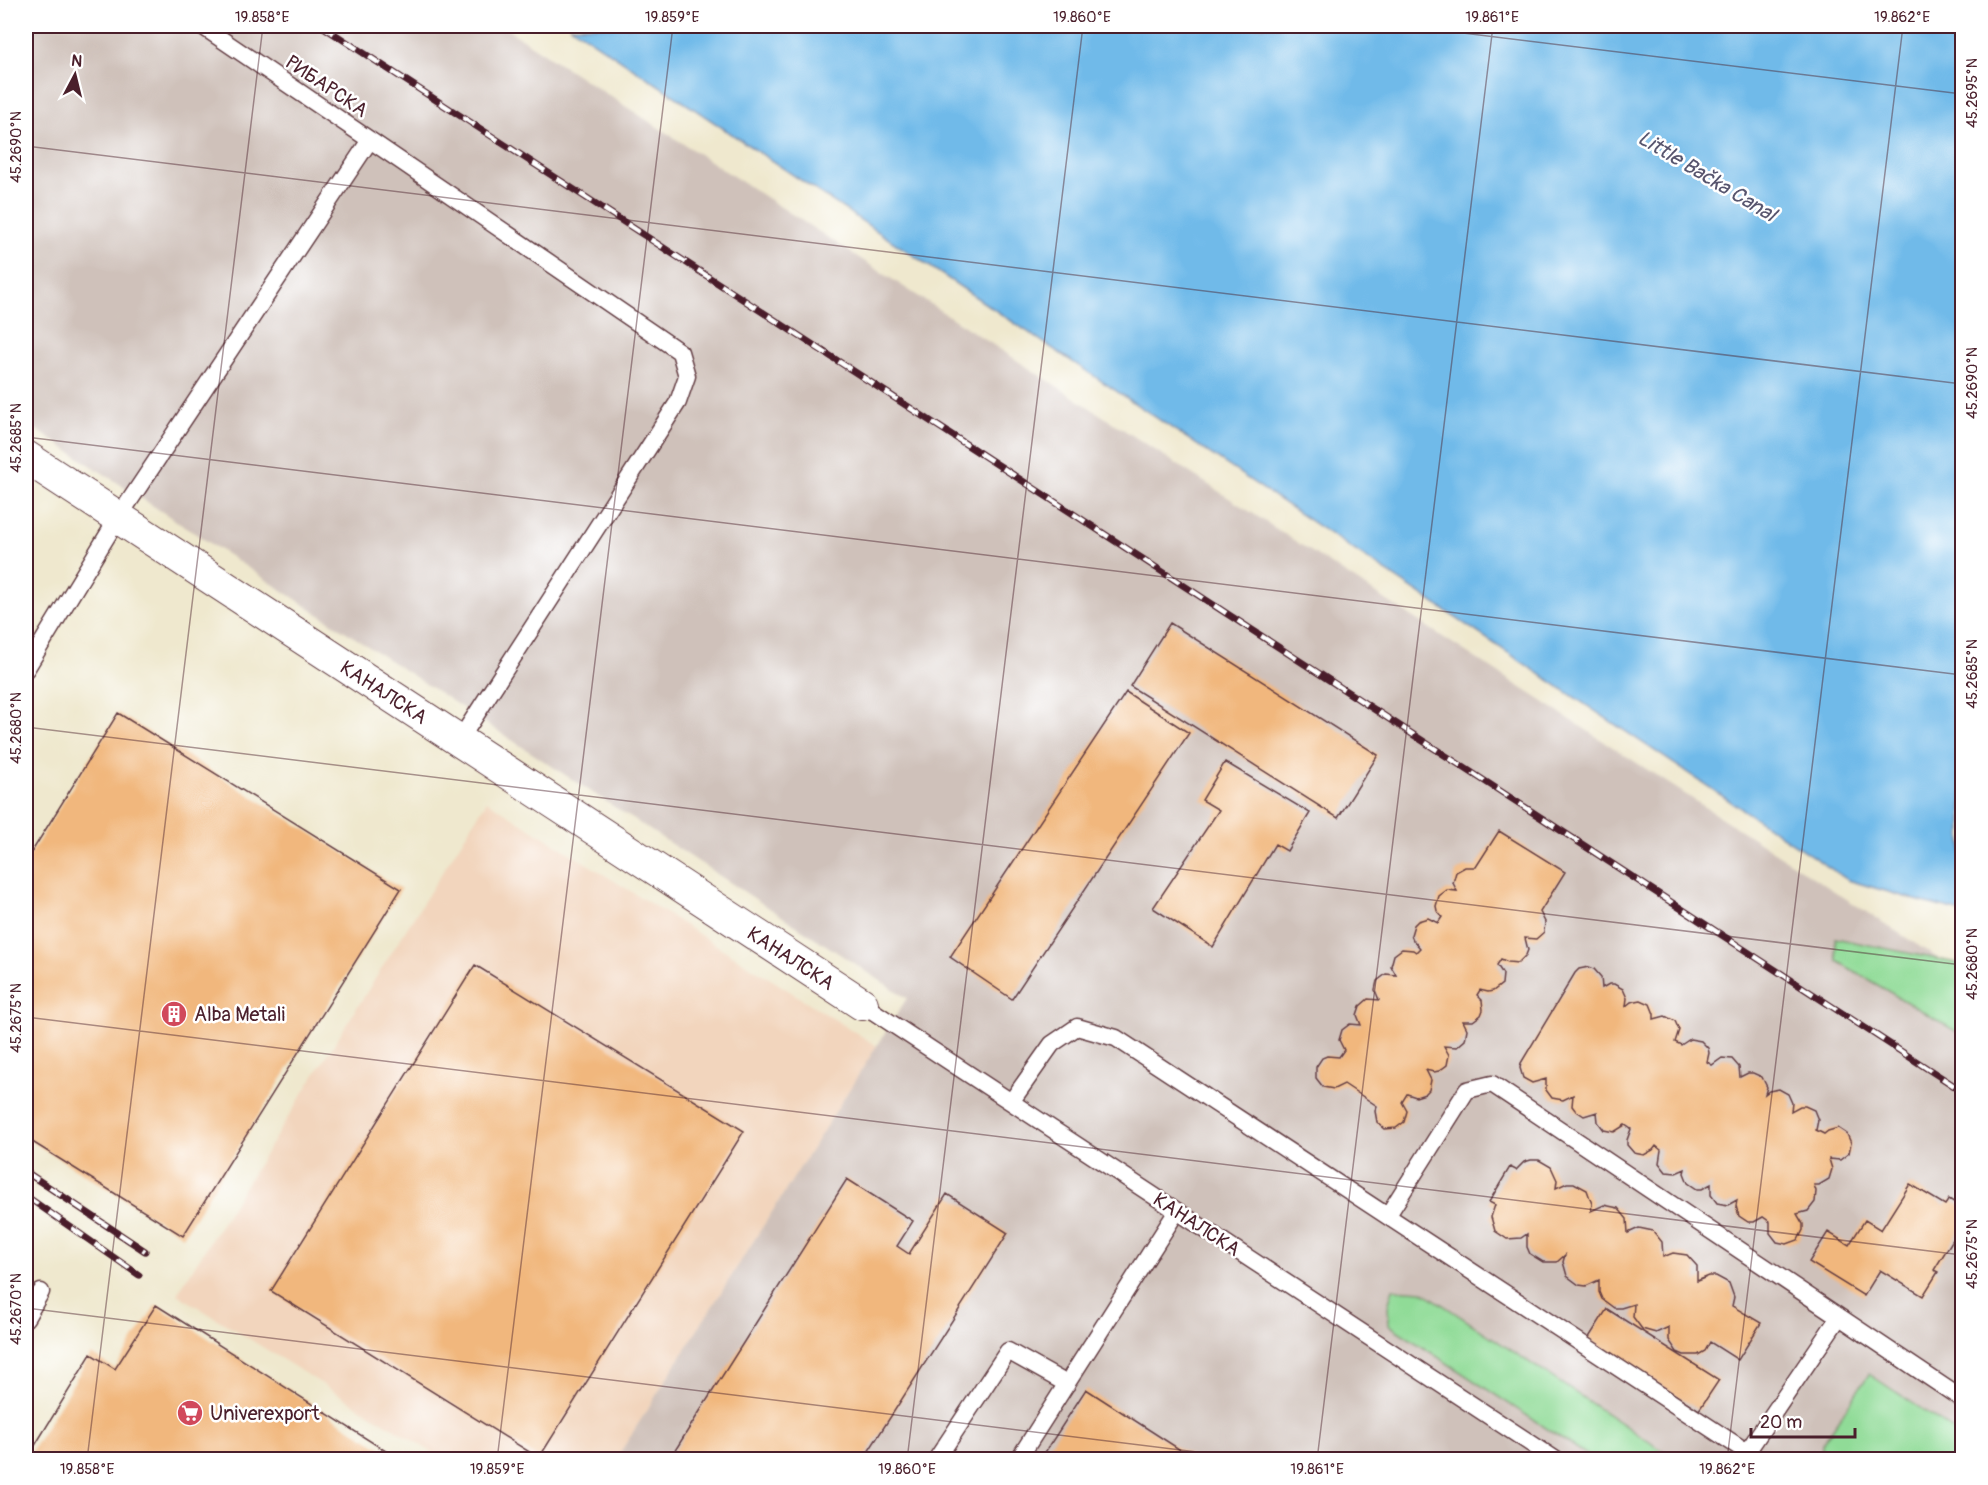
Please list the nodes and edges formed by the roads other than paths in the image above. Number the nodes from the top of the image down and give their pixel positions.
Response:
1 (201, 26) edge
2 (370, 140) junction
3 (26, 458) edge
4 (118, 518) junction
5 (26, 669) edge
6 (459, 741) junction
7 (862, 1004) joint
8 (1011, 1102) junction
9 (1177, 1211) junction
10 (1388, 1215) junction
11 (41, 1292) dead end
12 (1839, 1317) junction
13 (26, 1318) edge
14 (1067, 1384) junction
15 (1962, 1399) edge
16 (1753, 1456) edge
17 (936, 1460) edge
18 (1018, 1460) edge
19 (1556, 1460) edge

1 - 2 lane, РИБАРСКА
2 - 4 lane
2 - 6 lane, РИБАРСКА
3 - 4 street, КАНАЛСКА
4 - 5 lane
4 - 6 street, КАНАЛСКА
6 - 7 street, КАНАЛСКА
7 - 8 lane, КАНАЛСКА
8 - 9 lane, КАНАЛСКА
8 - 10 lane
9 - 14 lane
9 - 19 lane, КАНАЛСКА
10 - 12 lane
10 - 16 lane
11 - 13 lane
12 - 15 lane
12 - 16 lane
14 - 17 lane
14 - 18 lane

